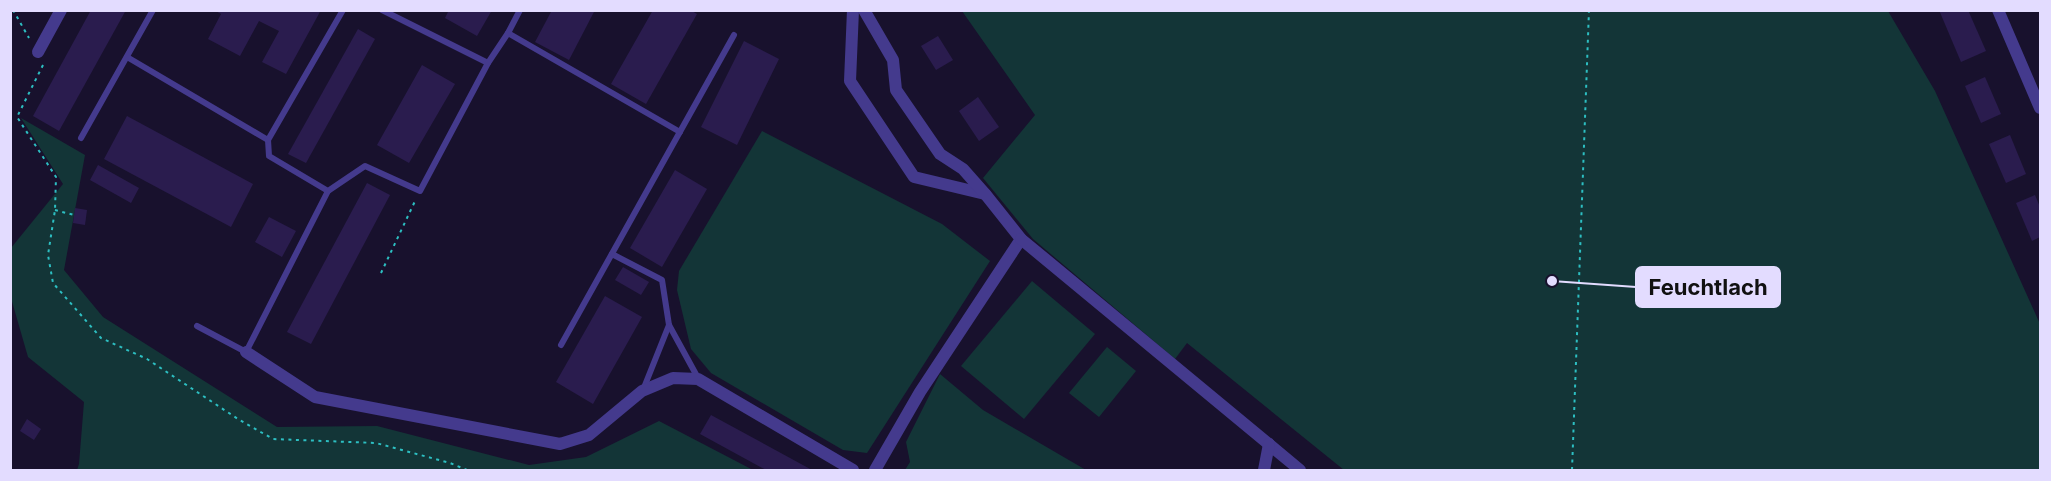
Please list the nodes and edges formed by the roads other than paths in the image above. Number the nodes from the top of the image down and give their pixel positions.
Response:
1 (61, 10) edge
2 (153, 10) edge
3 (343, 10) edge
4 (382, 10) edge
5 (520, 10) edge
6 (853, 10) edge
7 (864, 10) edge
8 (1998, 10) edge
9 (508, 33) junction
10 (734, 35) dead end
11 (38, 52) road end
12 (127, 57) junction
13 (488, 63) junction
14 (2040, 108) edge
15 (680, 132) junction
16 (81, 138) dead end
17 (268, 140) junction
18 (328, 191) junction
19 (986, 195) junction
20 (1021, 239) junction
21 (612, 254) junction
22 (669, 325) junction
23 (197, 326) dead end
24 (561, 345) dead end
25 (246, 352) junction
26 (698, 379) junction
27 (642, 391) junction
28 (1269, 444) junction
29 (853, 471) edge
30 (875, 471) edge
31 (1264, 471) edge
32 (1300, 471) edge

1 - 11 street
2 - 12 lane
3 - 17 lane
4 - 13 lane
5 - 9 lane
6 - 19 street
7 - 19 street
8 - 14 street
9 - 13 lane
9 - 15 lane
10 - 15 lane
12 - 16 lane
12 - 17 lane
13 - 18 lane
15 - 21 lane
17 - 18 lane
18 - 25 lane
19 - 20 street
20 - 28 street
20 - 30 street
21 - 22 lane
21 - 24 lane
22 - 26 lane
22 - 27 lane
23 - 25 lane
25 - 27 street
26 - 27 street
26 - 29 street
28 - 31 street
28 - 32 street

